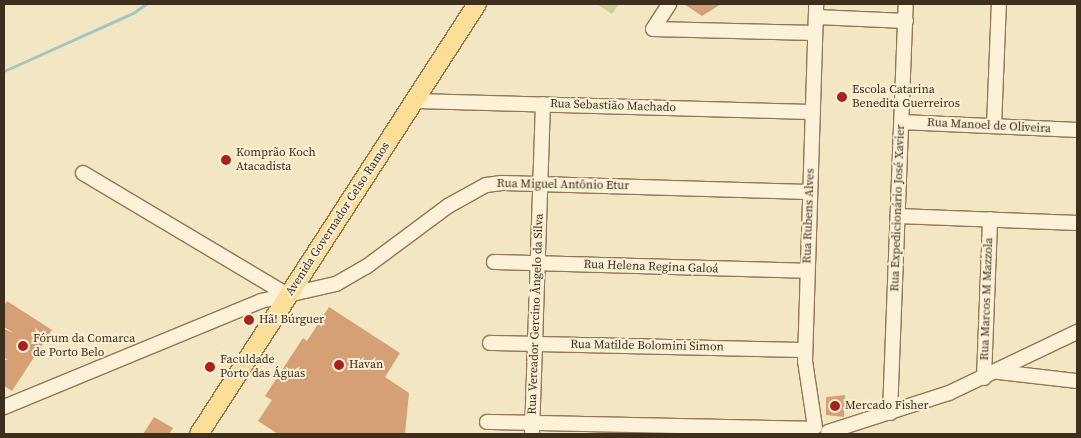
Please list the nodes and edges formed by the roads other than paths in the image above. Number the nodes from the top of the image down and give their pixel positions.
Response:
1 (477, 4) edge
2 (669, 4) edge
3 (906, 4) edge
4 (999, 4) edge
5 (816, 10) edge
6 (906, 21) junction
7 (815, 33) junction
8 (414, 101) junction
9 (543, 104) junction
10 (812, 112) junction
11 (902, 122) junction
12 (994, 126) junction
13 (1077, 130) edge
14 (83, 173) dead end
15 (540, 184) junction
16 (810, 192) junction
17 (898, 216) junction
18 (990, 219) junction
19 (1077, 223) edge
20 (494, 262) dead end
21 (537, 264) junction
22 (807, 271) junction
23 (288, 295) junction
24 (1077, 332) edge
25 (490, 343) dead end
26 (535, 344) junction
27 (805, 350) junction
28 (998, 372) junction
29 (984, 378) junction
30 (1077, 381) edge
31 (4, 407) edge
32 (890, 413) junction
33 (486, 422) dead end
34 (532, 429) edge
35 (819, 431) edge
36 (198, 434) edge

1 - 8 main road, Avenida Governador Celso Ramos
2 - 7 street
3 - 6 street, Rua Expedicionário José Xavier
4 - 12 street
5 - 6 street
5 - 7 street, Rua Rubens Alves
6 - 11 street, Rua Expedicionário José Xavier
7 - 10 street, Rua Rubens Alves
8 - 9 street, Rua Sebastião Machado
8 - 23 main road, Avenida Governador Celso Ramos
9 - 10 street, Rua Sebastião Machado
9 - 15 street, Rua Vereador Gercino Ângelo da Silva
10 - 16 street, Rua Rubens Alves
11 - 12 street, Rua Manoel de Oliveira
11 - 17 street, Rua Expedicionário José Xavier
12 - 13 street, Rua Manoel de Oliveira
14 - 23 street
15 - 16 street, Rua Miguel Antônio Etur
15 - 21 street, Rua Vereador Gercino Ângelo da Silva
15 - 23 street, Rua Miguel Antônio Etur
16 - 22 street, Rua Rubens Alves
17 - 18 street
17 - 32 street, Rua Expedicionário José Xavier
18 - 19 street
18 - 29 street, Rua Marcos M Mazzola
20 - 21 street, Rua Helena Regina Galoá
21 - 22 street, Rua Helena Regina Galoá
21 - 26 street, Rua Vereador Gercino Ângelo da Silva
22 - 27 street, Rua Rubens Alves
23 - 31 street, Rua Miguel Antônio Etur
23 - 36 main road, Avenida Governador Celso Ramos
24 - 28 street
25 - 26 street, Rua Matilde Bolomini Simon
26 - 27 street, Rua Matilde Bolomini Simon
26 - 34 street, Rua Vereador Gercino Ângelo da Silva
27 - 35 street, Rua Rubens Alves
28 - 29 street
28 - 30 street
29 - 32 street
32 - 35 street
33 - 34 street
34 - 35 street

